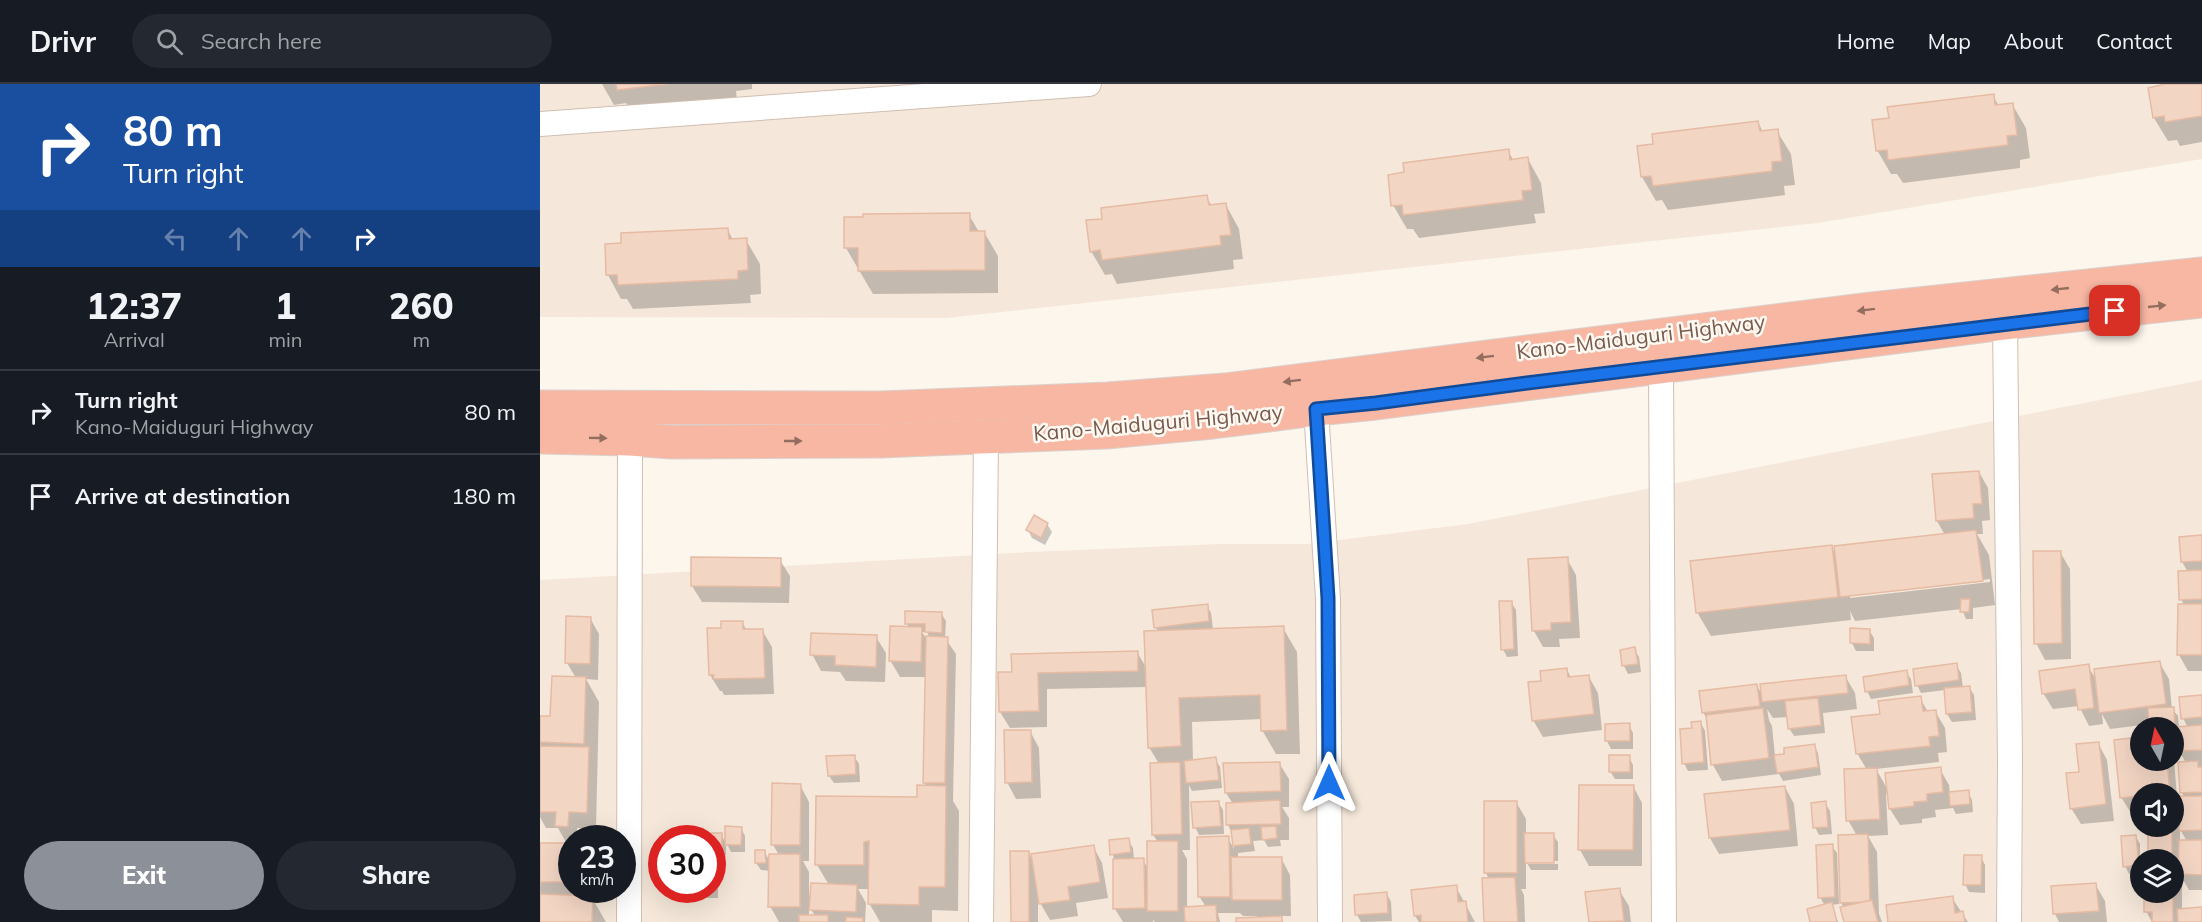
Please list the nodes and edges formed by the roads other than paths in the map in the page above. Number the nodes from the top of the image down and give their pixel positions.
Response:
1 (1089, 84) edge
2 (540, 124) edge
3 (2202, 274) edge
4 (2202, 301) edge
5 (2006, 323) junction
6 (1661, 367) junction
7 (540, 407) edge
8 (1316, 409) junction
9 (986, 436) junction
10 (540, 437) edge
11 (630, 439) junction
12 (629, 922) edge
13 (981, 922) edge
14 (1330, 922) edge
15 (1664, 922) edge
16 (2009, 922) edge

1 - 2 street
3 -> 7 highway, Kano-Maiduguri Highway
5 -> 4 highway, Kano-Maiduguri Highway
5 - 6 highway, Kano-Maiduguri Highway
5 - 16 street
6 - 8 highway, Kano-Maiduguri Highway
6 - 15 street
8 - 9 highway, Kano-Maiduguri Highway
8 - 14 street
11 -> 9 highway, Kano-Maiduguri Highway
9 - 13 street
10 -> 11 highway, Kano-Maiduguri Highway
11 - 12 street

